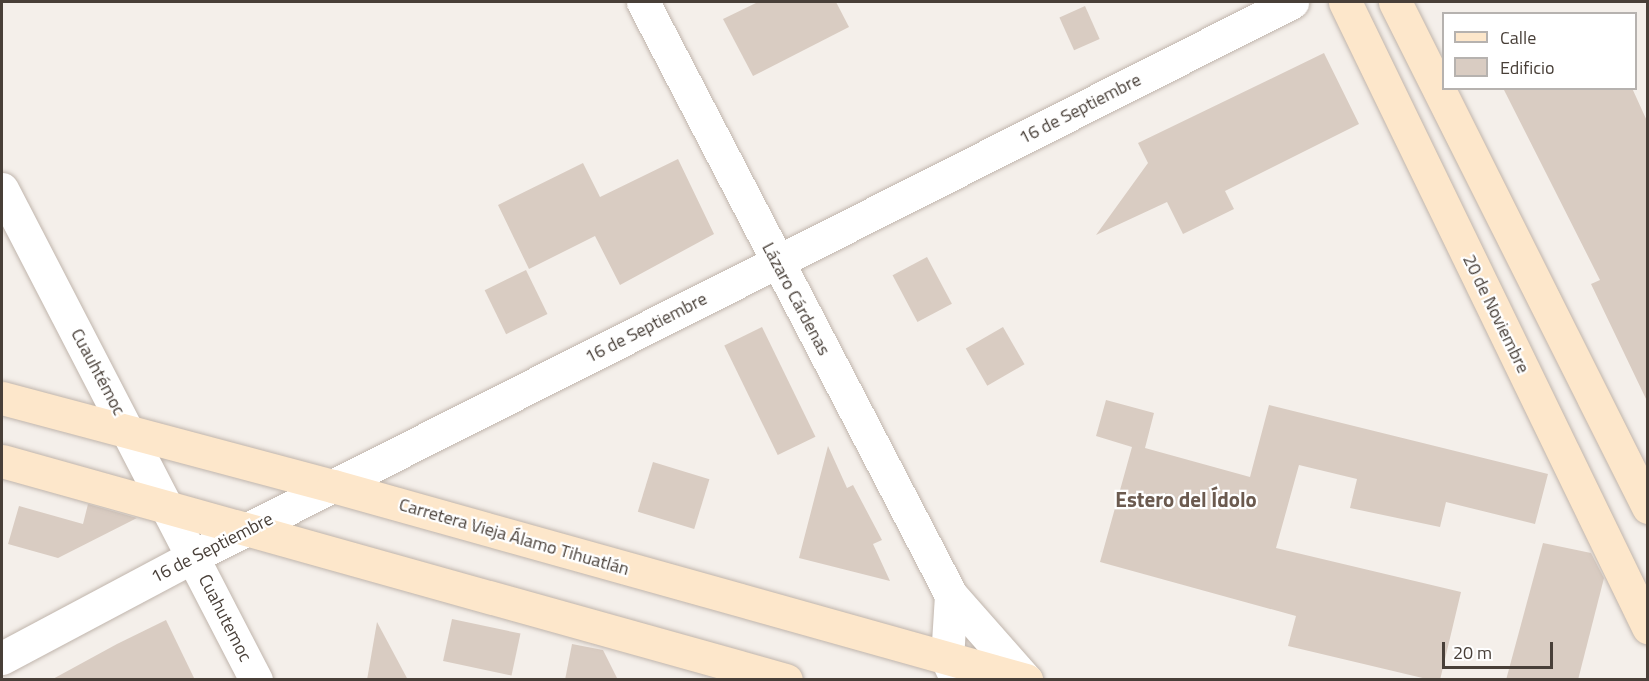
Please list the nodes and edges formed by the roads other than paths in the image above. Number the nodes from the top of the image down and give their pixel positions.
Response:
1 (643, 2) edge
2 (1292, 2) edge
3 (1345, 2) edge
4 (1395, 2) edge
5 (2, 189) edge
6 (776, 262) junction
7 (2, 398) edge
8 (1606, 423) junction
9 (130, 434) junction
10 (1560, 446) junction
11 (2, 461) edge
12 (333, 486) junction
13 (1647, 507) edge
14 (170, 508) junction
15 (247, 531) junction
16 (195, 556) junction
17 (951, 595) junction
18 (1647, 627) edge
19 (2, 658) edge
20 (952, 669) edge
21 (1026, 679) edge
22 (256, 680) edge
23 (786, 680) edge

1 - 6 street, Lázaro Cárdenas
2 - 6 street, 16 de Septiembre
3 - 10 main road, 20 de Noviembre
4 - 8 main road
5 - 9 street, Cuauhtémoc
6 - 12 street, 16 de Septiembre
6 - 17 street, Lázaro Cárdenas
7 - 9 main road, Carretera Vieja Álamo Tihuatlán
8 - 10 main road
8 - 13 main road
9 - 12 main road, Carretera Vieja Álamo Tihuatlán
9 - 14 street, Cuauhtémoc
10 - 18 main road, 20 de Noviembre
11 - 14 main road
12 - 15 street, 16 de Septiembre
12 - 20 main road, Carretera Vieja Álamo Tihuatlán
14 - 15 main road
14 - 16 street, Cuauhtémoc
15 - 16 street, 16 de Septiembre
15 - 23 main road
16 - 19 street, 16 de Septiembre
16 - 22 street, Cuahutemoc
17 - 20 street
17 - 21 street, Lázaro Cárdenas
20 - 21 main road, Carretera Vieja Álamo Tihuatlán

